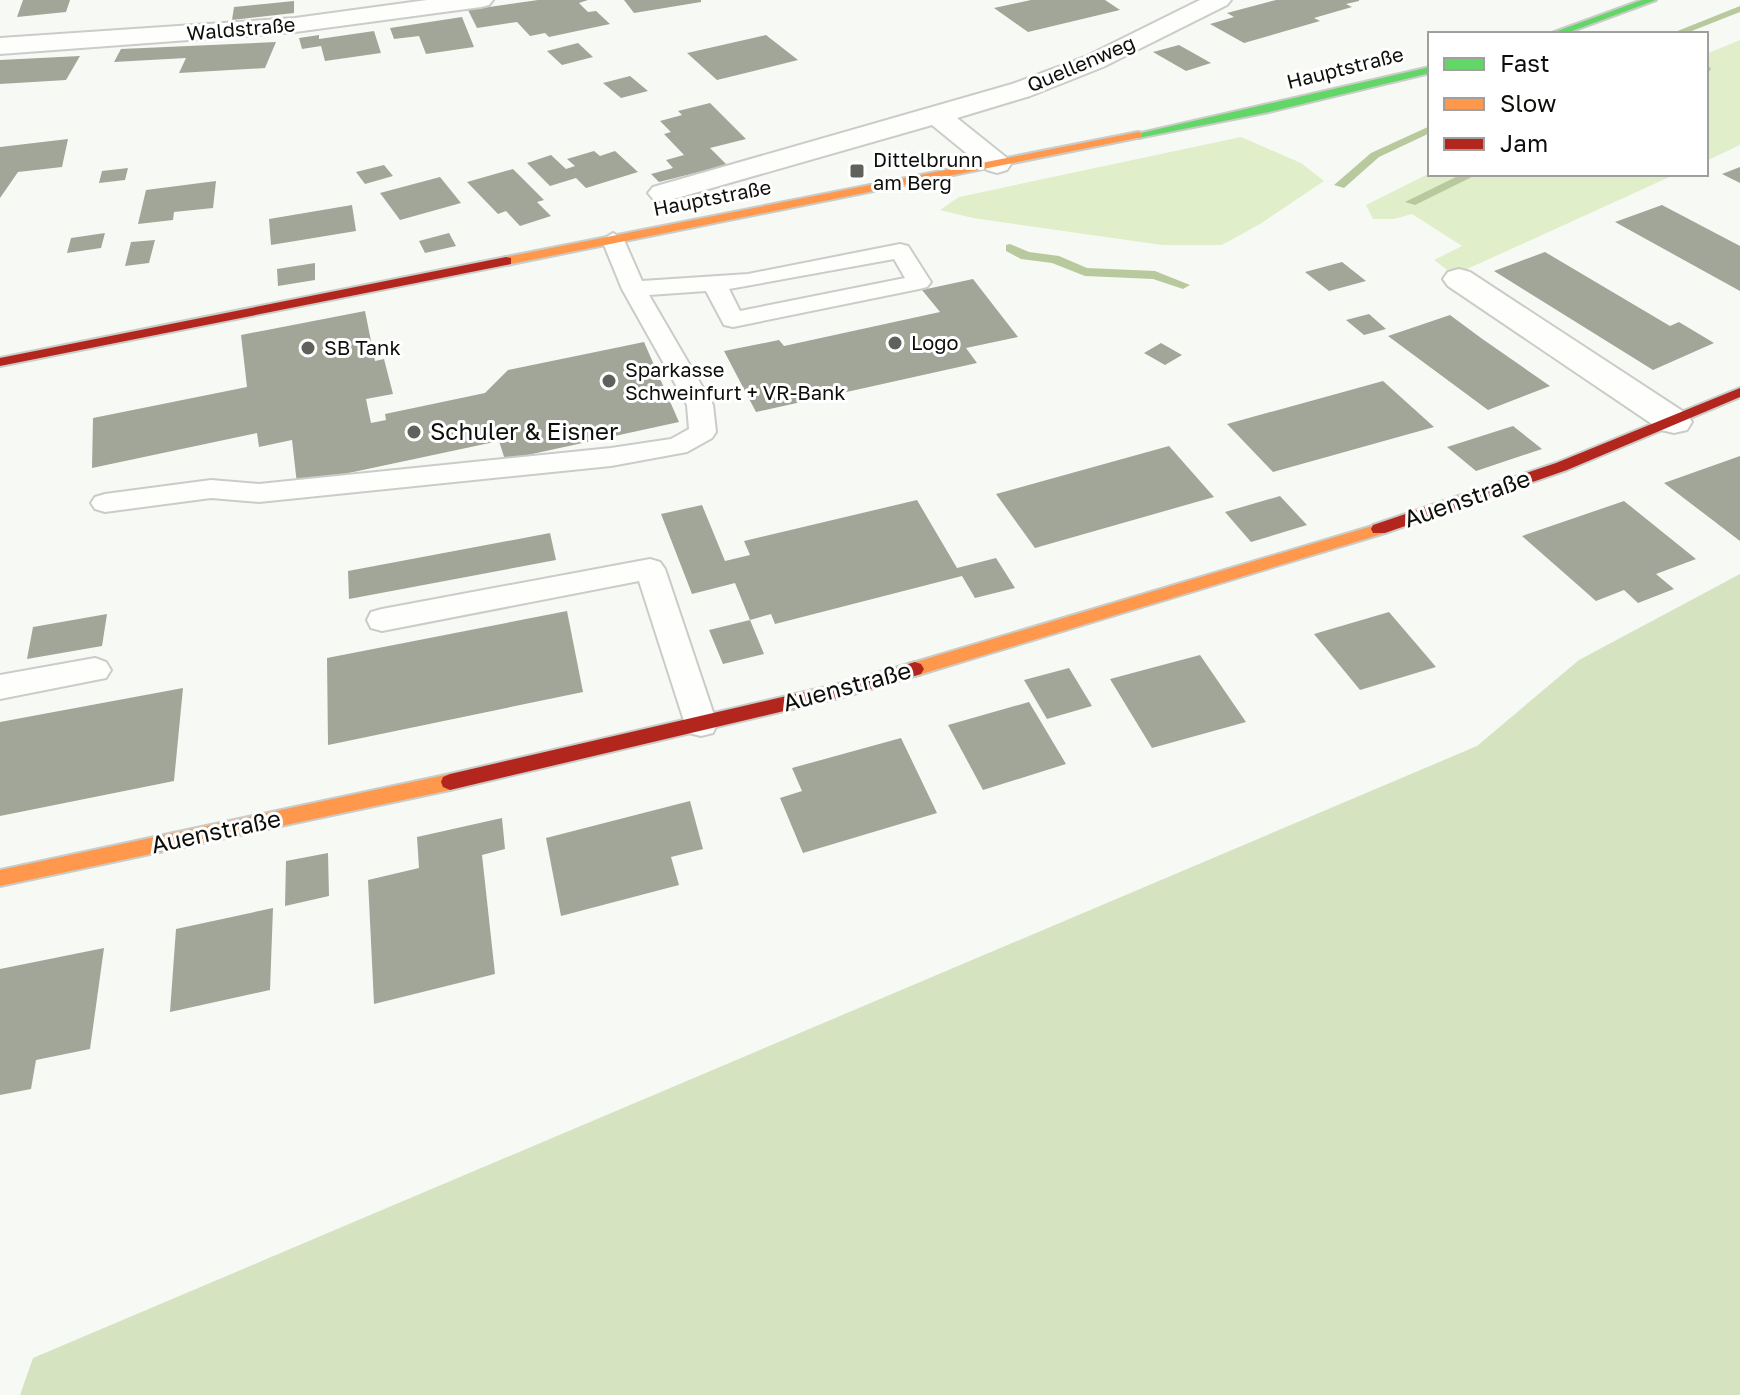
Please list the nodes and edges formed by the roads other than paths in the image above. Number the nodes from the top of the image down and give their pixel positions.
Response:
1 (481, 0) edge
2 (1219, 0) edge
3 (1651, 0) edge
4 (1560, 32) edge
5 (0, 46) edge
6 (1428, 70) edge
7 (937, 115) junction
8 (997, 164) junction
9 (663, 193) dead end
10 (613, 240) junction
11 (1459, 279) dead end
12 (714, 283) junction
13 (634, 289) junction
14 (0, 362) edge
15 (1740, 392) edge
16 (1674, 422) junction
17 (105, 503) dead end
18 (382, 620) dead end
19 (95, 670) dead end
20 (0, 687) edge
21 (701, 724) junction
22 (0, 878) edge

1 - 5 street, Waldstraße
2 - 7 street, Quellenweg
3 - 4 street
6 - 8 street, Hauptstraße
7 - 8 street
7 - 9 street, Quellenweg
8 - 10 street, Hauptstraße
10 - 13 lane
10 - 14 street, Hauptstraße
11 - 16 street
12 - 12 lane
12 - 13 lane
13 - 17 lane
15 - 16 street, Auenstraße
16 - 21 street, Auenstraße
18 - 21 lane
19 - 20 lane
21 - 22 street, Auenstraße

